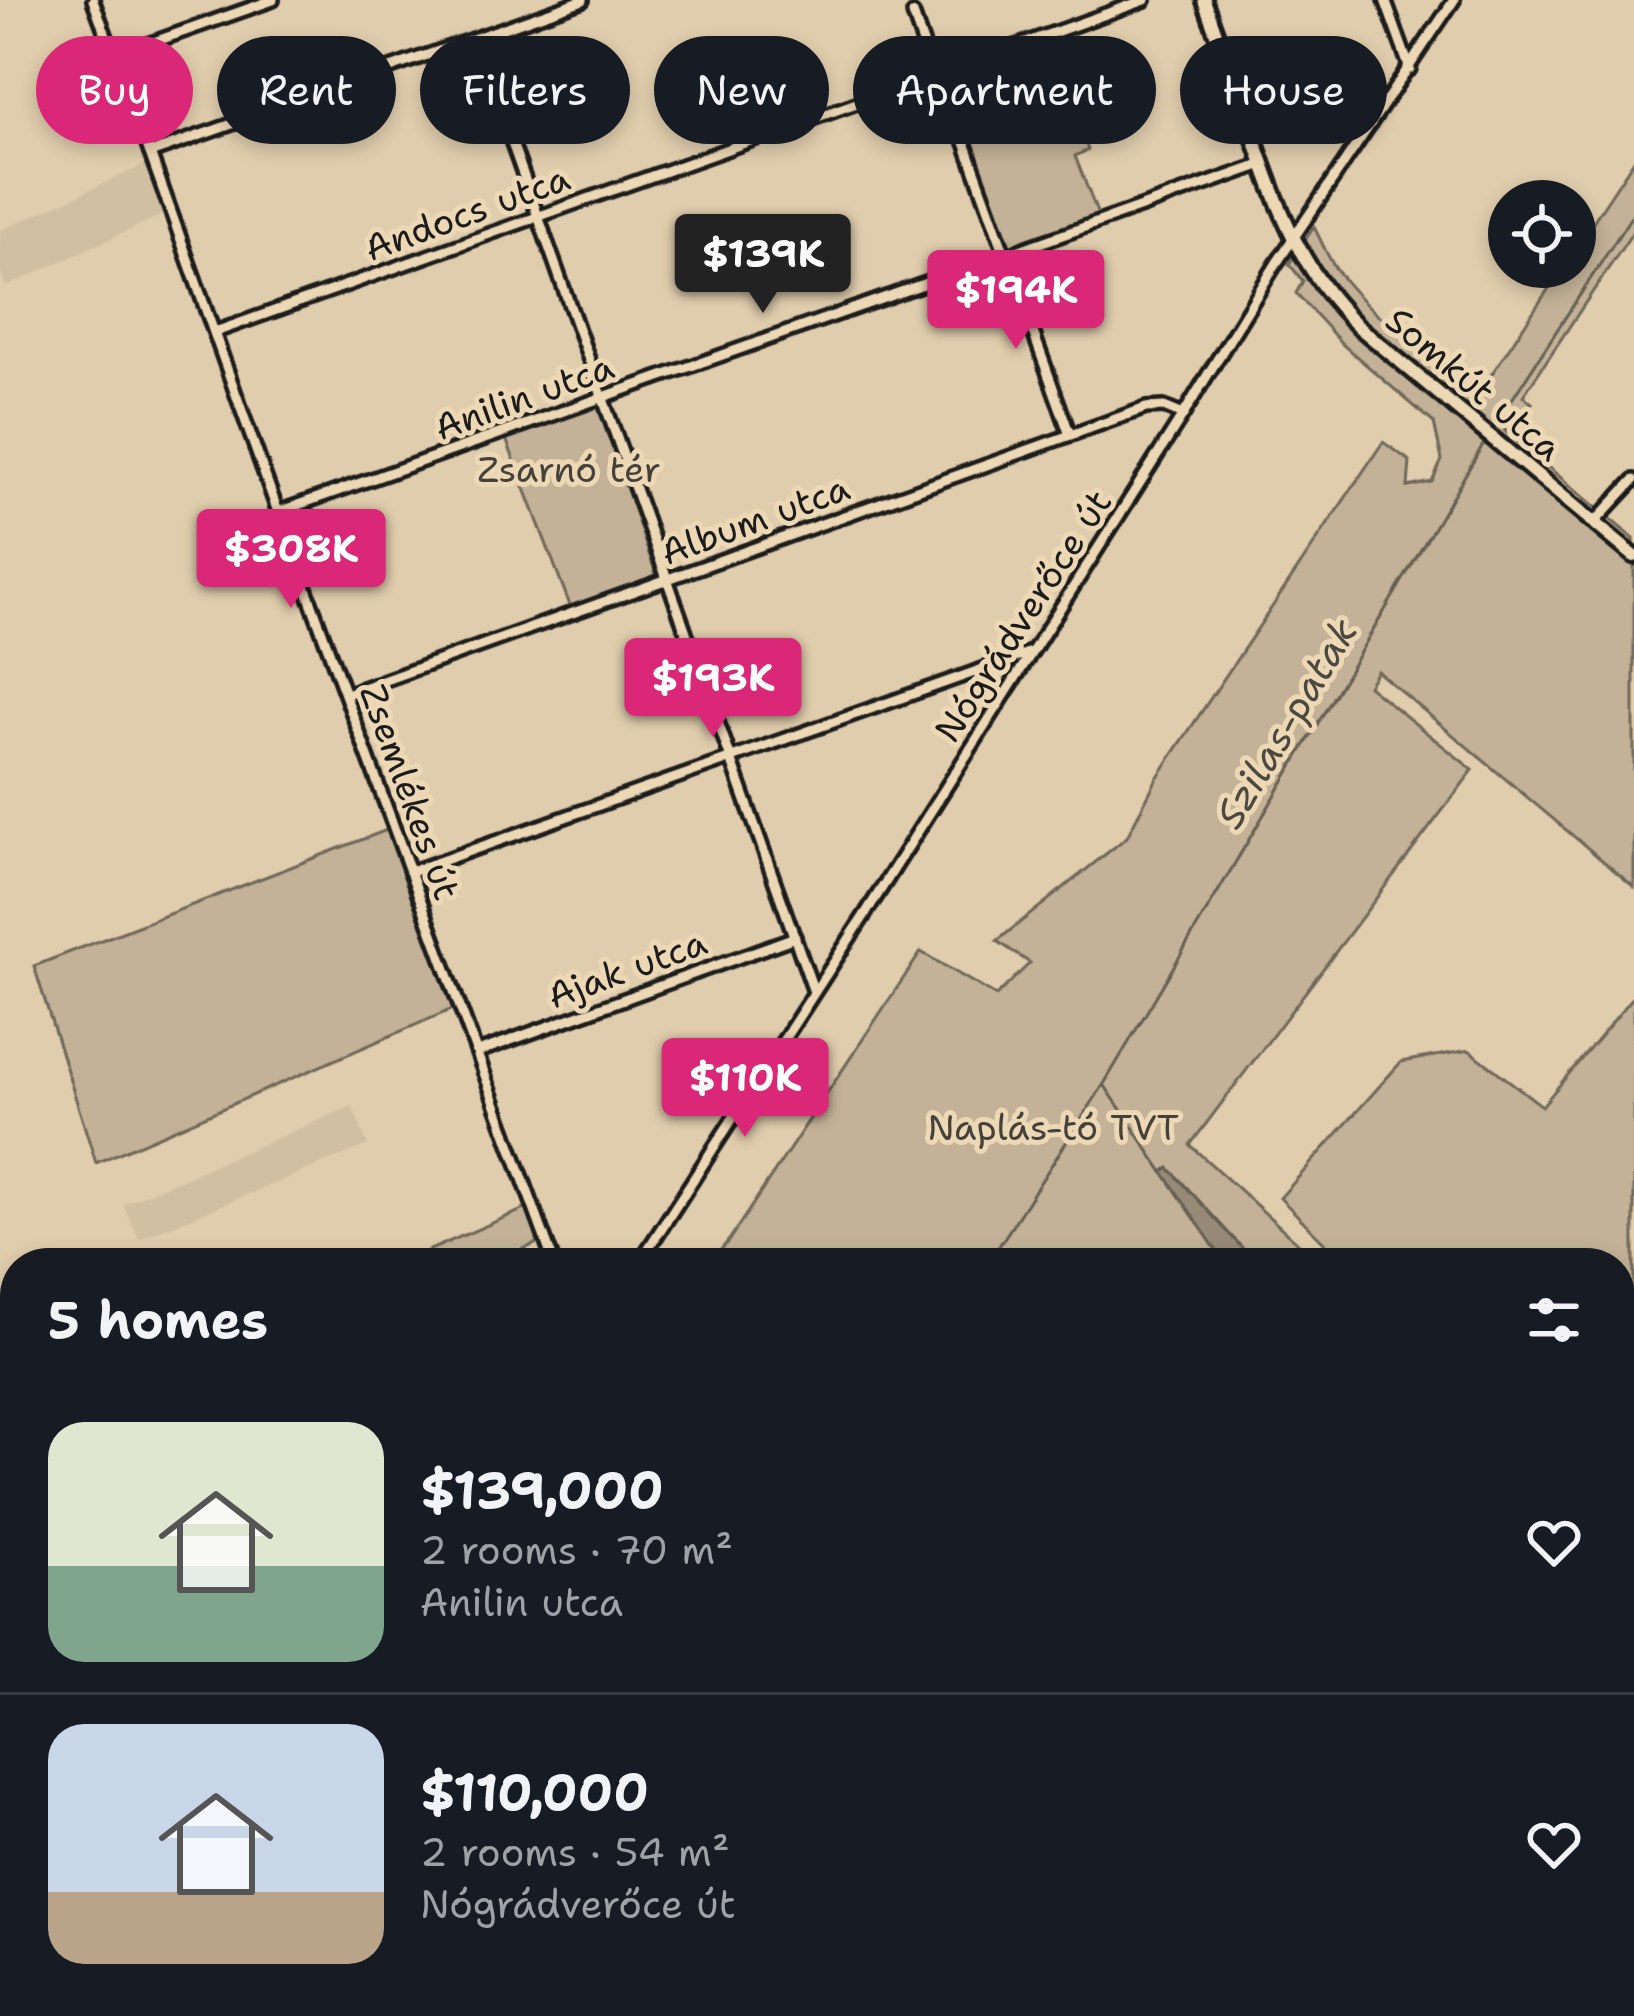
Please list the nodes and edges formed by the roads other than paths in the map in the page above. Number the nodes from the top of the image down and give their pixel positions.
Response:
1 (93, 0) edge
2 (273, 0) edge
3 (542, 0) edge
4 (583, 0) edge
5 (1145, 0) edge
6 (1204, 0) edge
7 (1385, 0) edge
8 (1454, 0) edge
9 (546, 13) junction
10 (913, 14) dead end
11 (106, 36) edge
12 (171, 36) edge
13 (483, 36) edge
14 (922, 36) edge
15 (1044, 36) edge
16 (420, 58) edge
17 (1410, 69) junction
18 (853, 104) edge
19 (148, 144) edge
20 (512, 144) edge
21 (963, 144) edge
22 (151, 153) junction
23 (1263, 164) junction
24 (538, 217) junction
25 (1293, 241) junction
26 (1004, 254) junction
27 (215, 332) junction
28 (601, 398) junction
29 (1183, 415) junction
30 (1070, 435) junction
31 (1634, 480) edge
32 (278, 512) junction
33 (1594, 523) junction
34 (1634, 556) edge
35 (667, 580) junction
36 (1031, 652) junction
37 (346, 694) junction
38 (730, 758) junction
39 (410, 872) junction
40 (795, 938) junction
41 (814, 992) junction
42 (478, 1052) junction
43 (549, 1248) edge
44 (649, 1248) edge

1 - 11 street, Zsemlékes út
2 - 12 street
3 - 9 street
4 - 9 street
5 - 15 street, Andocs utca
6 - 23 street, Somkút utca
7 - 17 street
8 - 17 street, Nógrádverőce út
9 - 13 street
10 - 14 street
16 - 22 street
17 - 25 street, Nógrádverőce út
18 - 24 street, Andocs utca
19 - 22 street, Zsemlékes út
20 - 24 street
21 - 26 street
22 - 27 street, Zsemlékes út
23 - 25 street, Somkút utca
23 - 26 street, Anilin utca
24 - 27 street, Andocs utca
24 - 28 street
25 - 29 street, Nógrádverőce út
25 - 33 street, Somkút utca
26 - 28 street, Anilin utca
26 - 30 street
27 - 32 street, Zsemlékes út
28 - 32 street, Anilin utca
28 - 35 street
29 - 30 street, Album utca
29 - 36 street, Nógrádverőce út
30 - 35 street, Album utca
31 - 33 street
32 - 37 street, Zsemlékes út
33 - 34 street, Somkút utca
35 - 37 street, Album utca
35 - 38 street
36 - 38 street
36 - 41 street, Nógrádverőce út
37 - 39 street, Zsemlékes út
38 - 39 street
38 - 40 street
39 - 42 street, Zsemlékes út
40 - 41 street
40 - 42 street, Ajak utca
41 - 44 street, Nógrádverőce út
42 - 43 street, Zsemlékes út

